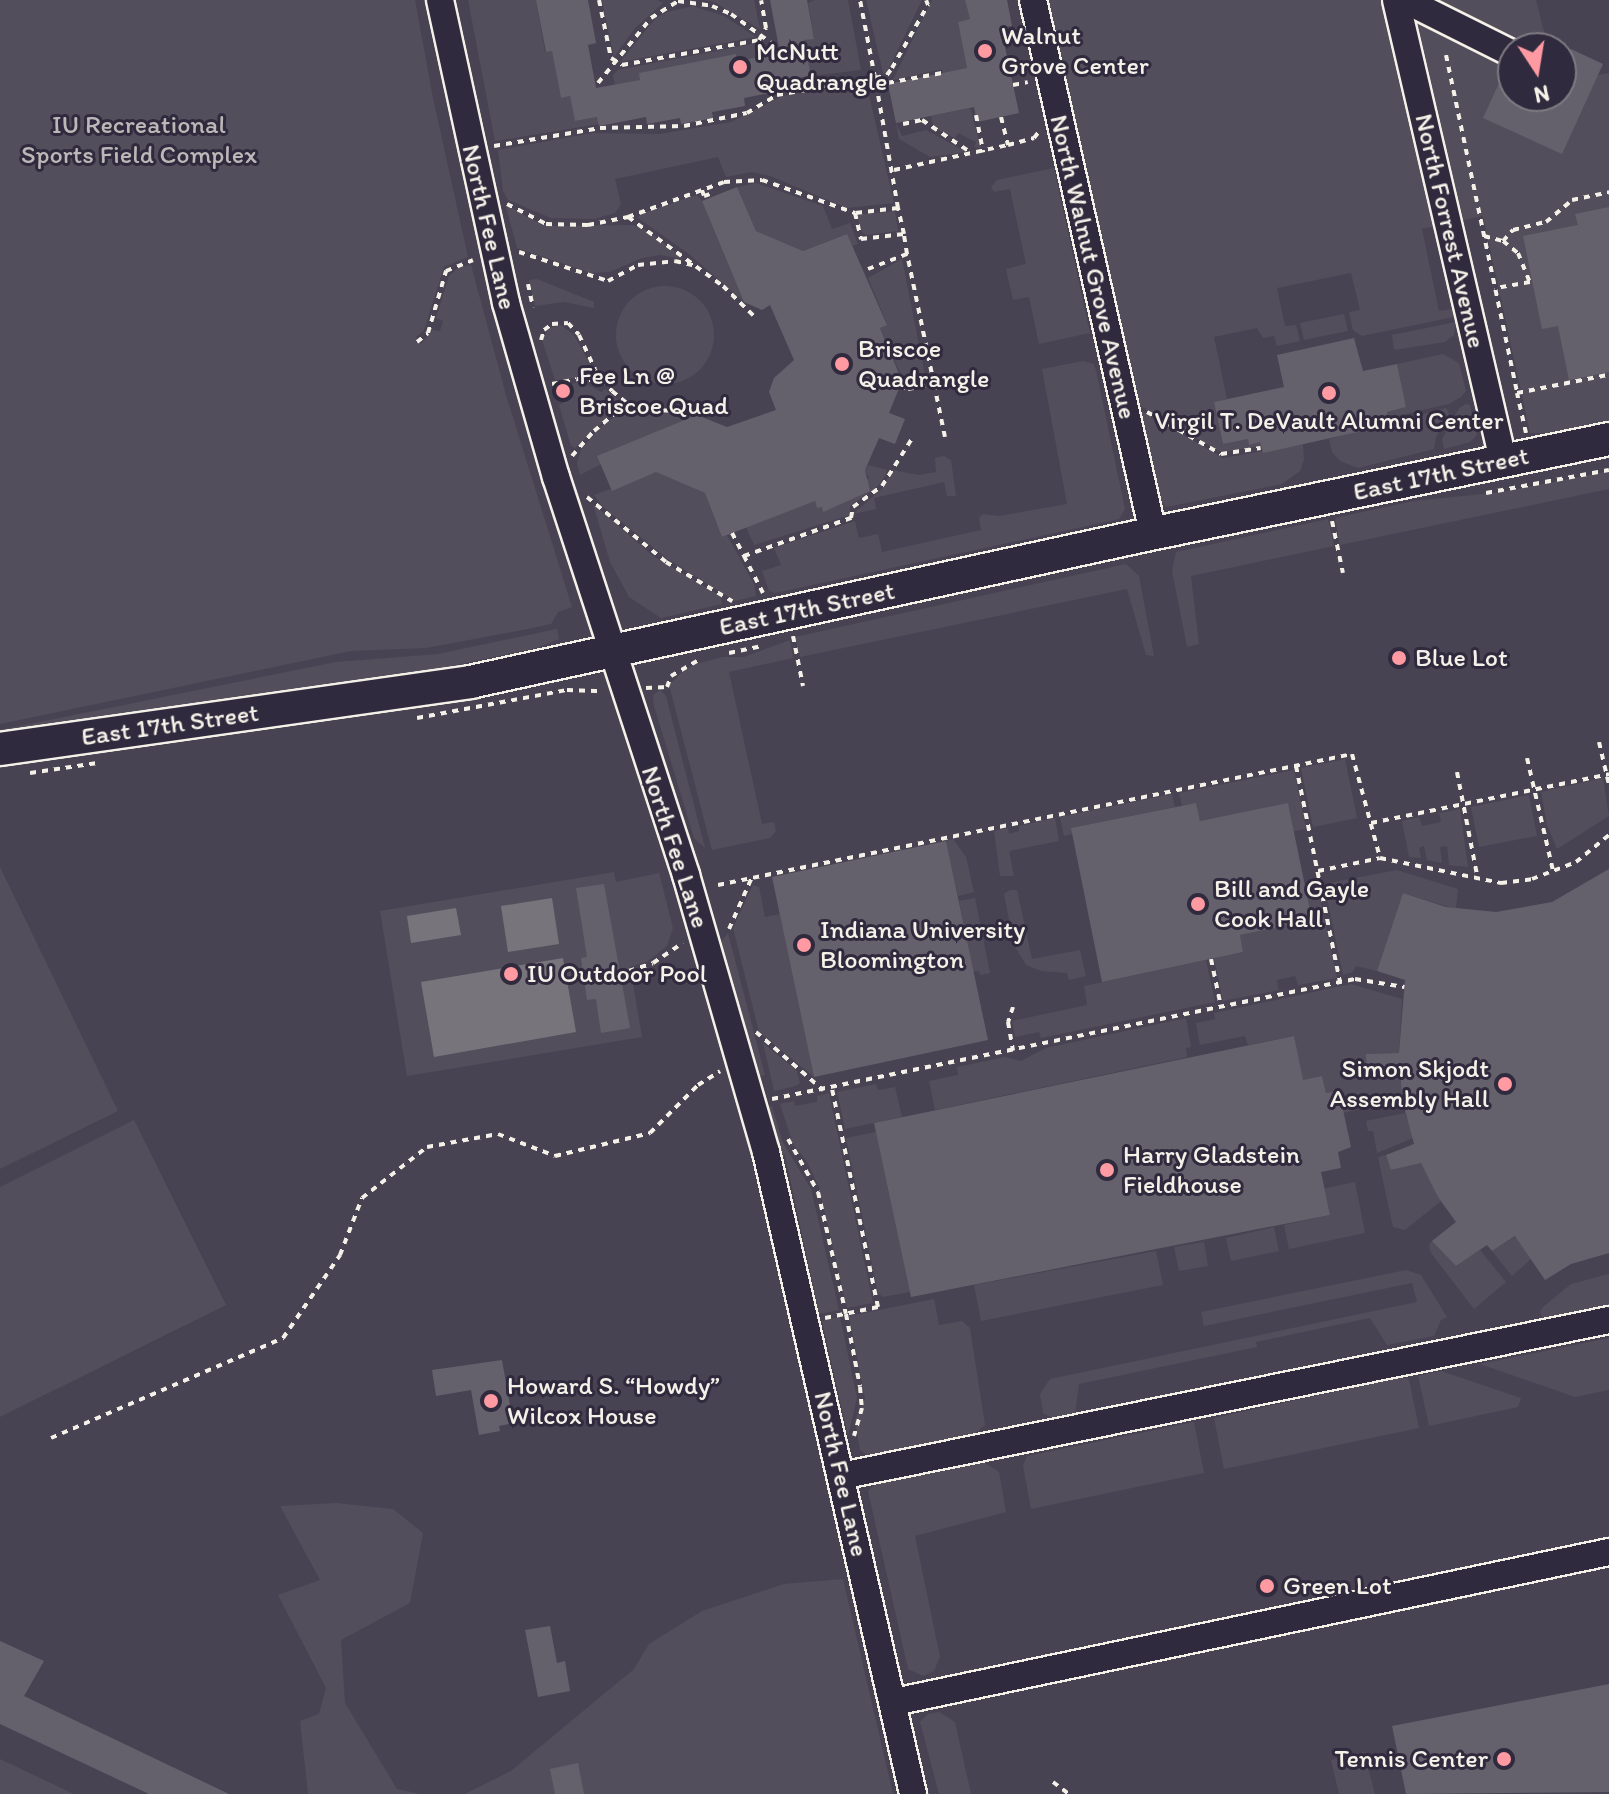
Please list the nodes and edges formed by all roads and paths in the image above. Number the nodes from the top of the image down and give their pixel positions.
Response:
1 (440, 0) edge
2 (599, 0) edge
3 (671, 0) edge
4 (761, 0) edge
5 (860, 0) edge
6 (926, 0) edge
7 (1033, 0) edge
8 (1396, 0) edge
9 (1405, 0) edge
10 (680, 1) edge
11 (1011, 31) dead end
12 (1002, 33) dead end
13 (762, 35) junction
14 (1497, 46) edge
15 (777, 47) dead end
16 (1446, 55) dead end
17 (616, 62) junction
18 (942, 73) dead end
19 (875, 81) junction
20 (598, 83) dead end
21 (1025, 83) dead end
22 (1013, 85) dead end
23 (976, 115) dead end
24 (1001, 117) dead end
25 (1047, 121) dead end
26 (903, 124) dead end
27 (1008, 145) junction
28 (489, 147) dead end
29 (983, 152) junction
30 (972, 154) junction
31 (893, 170) junction
32 (702, 190) junction
33 (1609, 192) edge
34 (710, 194) dead end
35 (898, 208) junction
36 (855, 213) junction
37 (505, 216) dead end
38 (628, 217) junction
39 (1546, 222) junction
40 (1547, 229) dead end
41 (904, 234) junction
42 (1484, 235) junction
43 (1503, 241) junction
44 (512, 246) dead end
45 (907, 254) junction
46 (476, 259) dead end
47 (696, 266) junction
48 (868, 269) dead end
49 (528, 284) dead end
50 (1495, 288) junction
51 (533, 307) dead end
52 (755, 317) dead end
53 (417, 342) dead end
54 (544, 354) dead end
55 (1607, 375) dead end
56 (604, 381) junction
57 (934, 384) junction
58 (900, 386) dead end
59 (1517, 393) junction
60 (556, 398) dead end
61 (627, 403) junction
62 (1135, 405) dead end
63 (714, 412) dead end
64 (1526, 435) dead end
65 (913, 437) dead end
66 (945, 437) dead end
67 (1609, 439) edge
68 (568, 442) dead end
69 (1261, 448) dead end
70 (1503, 461) junction
71 (585, 495) dead end
72 (1331, 517) dead end
73 (732, 533) dead end
74 (1153, 533) junction
75 (744, 556) junction
76 (1343, 573) dead end
77 (766, 599) dead end
78 (737, 605) dead end
79 (792, 634) dead end
80 (614, 651) junction
81 (803, 686) dead end
82 (1599, 742) dead end
83 (0, 749) edge
84 (1527, 758) dead end
85 (1296, 766) junction
86 (1457, 772) dead end
87 (1608, 774) edge
88 (1609, 785) edge
89 (1534, 789) junction
90 (1463, 803) junction
91 (1371, 823) junction
92 (1609, 835) edge
93 (1380, 858) junction
94 (1318, 871) junction
95 (1553, 871) junction
96 (752, 877) junction
97 (1478, 881) junction
98 (718, 885) dead end
99 (729, 929) dead end
100 (688, 939) dead end
101 (1211, 959) dead end
102 (629, 971) dead end
103 (1340, 982) junction
104 (1404, 987) dead end
105 (1013, 1007) dead end
106 (1221, 1007) junction
107 (756, 1032) dead end
108 (1013, 1051) junction
109 (725, 1067) dead end
110 (832, 1088) junction
111 (823, 1090) junction
112 (778, 1113) dead end
113 (787, 1137) dead end
114 (846, 1314) junction
115 (818, 1319) dead end
116 (1609, 1320) edge
117 (854, 1436) dead end
118 (51, 1438) dead end
119 (841, 1476) junction
120 (1609, 1552) edge
121 (894, 1702) junction
122 (1053, 1782) dead end
123 (913, 1794) edge
124 (1069, 1794) edge

1 - 80 street, North Fee Lane
2 - 17 path
3 - 10 path
4 - 13 path
5 - 19 path
6 - 19 path
7 - 74 street, North Walnut Grove Avenue
8 - 70 street, North Forrest Avenue
9 - 14 street
10 - 13 path
10 - 17 path
11 - 12 path
13 - 15 path
13 - 17 path
16 - 42 path
17 - 20 path
18 - 19 path
19 - 28 path
19 - 31 path
21 - 22 path
23 - 29 path
24 - 27 path
25 - 27 path
26 - 30 path
27 - 29 path
29 - 30 path
30 - 31 path
31 - 35 path
32 - 34 path
32 - 36 path
32 - 38 path
33 - 39 path
35 - 36 path
35 - 41 path
36 - 41 path
37 - 38 path
38 - 47 path
39 - 40 path
39 - 43 path
41 - 45 path
42 - 43 path
42 - 50 path
43 - 50 path
44 - 47 path
45 - 48 path
45 - 57 path
46 - 53 path
47 - 52 path
49 - 51 path
50 - 59 path
54 - 56 path
55 - 59 path
56 - 60 path
56 - 61 path
57 - 58 path
57 - 66 path
59 - 64 path
61 - 63 path
61 - 68 path
62 - 69 path
65 - 75 path
67 - 70 main road, East 17th Street
70 - 74 main road, East 17th Street
71 - 78 path
72 - 76 path
73 - 75 path
74 - 80 main road, East 17th Street
75 - 77 path
79 - 81 path
80 - 83 main road, East 17th Street
80 - 119 street, North Fee Lane
82 - 87 path
84 - 89 path
85 - 91 path
85 - 94 path
85 - 96 path
86 - 90 path
87 - 88 path
87 - 89 path
89 - 90 path
89 - 95 path
90 - 91 path
90 - 97 path
91 - 93 path
92 - 95 path
93 - 94 path
93 - 97 path
94 - 103 path
95 - 97 path
96 - 98 path
96 - 99 path
100 - 102 path
101 - 106 path
103 - 104 path
103 - 106 path
105 - 108 path
106 - 108 path
107 - 111 path
108 - 110 path
109 - 118 path
110 - 111 path
110 - 114 path
111 - 112 path
113 - 114 path
114 - 115 path
114 - 117 path
116 - 119 street
119 - 121 street, North Fee Lane
120 - 121 street
121 - 123 street, North Fee Lane
122 - 124 path

